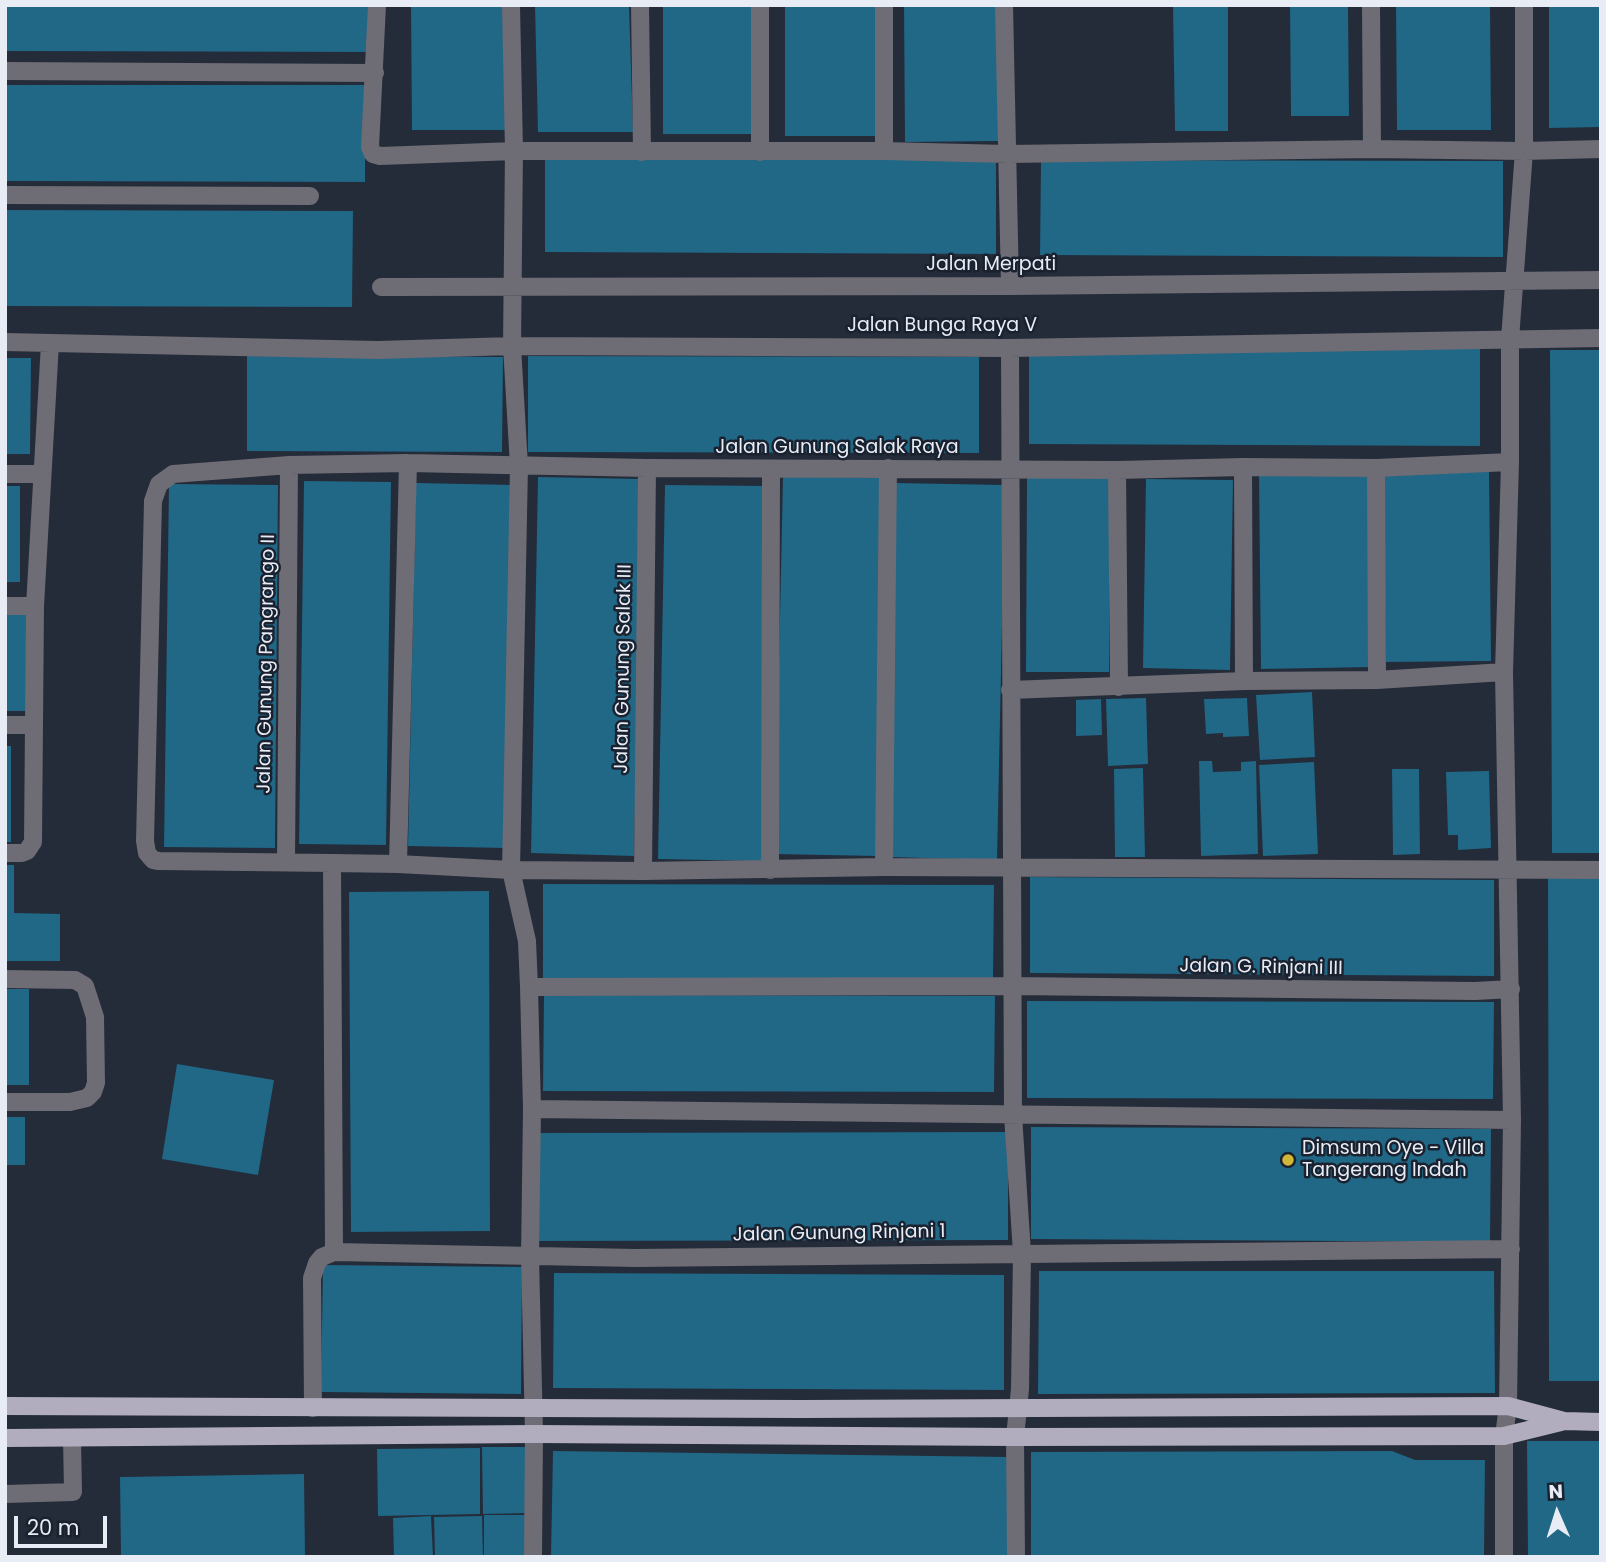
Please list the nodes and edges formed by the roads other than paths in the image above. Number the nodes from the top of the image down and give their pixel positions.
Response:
1 (377, 5) edge
2 (511, 5) edge
3 (640, 5) edge
4 (760, 5) edge
5 (884, 5) edge
6 (1004, 5) edge
7 (1371, 5) edge
8 (1524, 5) edge
9 (5, 71) edge
10 (375, 73) junction
11 (1372, 149) junction
12 (1601, 149) edge
13 (514, 151) junction
14 (884, 151) junction
15 (1524, 151) junction
16 (642, 152) junction
17 (760, 152) junction
18 (1008, 154) junction
19 (5, 195) edge
20 (310, 196) dead end
21 (1514, 280) junction
22 (1601, 280) edge
23 (1010, 286) junction
24 (382, 287) dead end
25 (512, 287) junction
26 (1601, 338) edge
27 (1510, 340) junction
28 (5, 342) edge
29 (50, 342) junction
30 (512, 346) junction
31 (1010, 348) junction
32 (1510, 462) junction
33 (408, 463) junction
34 (289, 466) junction
35 (519, 466) junction
36 (1243, 467) junction
37 (647, 468) junction
38 (888, 468) junction
39 (1376, 468) junction
40 (771, 469) junction
41 (1010, 470) junction
42 (1117, 470) junction
43 (5, 474) edge
44 (42, 474) junction
45 (5, 606) edge
46 (35, 606) junction
47 (1504, 672) junction
48 (1377, 680) junction
49 (1244, 681) junction
50 (1119, 687) junction
51 (1010, 691) junction
52 (5, 725) edge
53 (33, 725) junction
54 (5, 853) edge
55 (286, 862) junction
56 (332, 863) junction
57 (398, 864) junction
58 (884, 867) junction
59 (1010, 867) junction
60 (1508, 869) junction
61 (511, 870) junction
62 (770, 870) junction
63 (1601, 870) edge
64 (643, 871) junction
65 (5, 979) edge
66 (1011, 986) junction
67 (529, 987) junction
68 (1511, 989) junction
69 (5, 1101) edge
70 (532, 1109) junction
71 (1013, 1115) junction
72 (1512, 1120) junction
73 (1511, 1249) junction
74 (334, 1252) junction
75 (1022, 1253) junction
76 (530, 1256) junction
77 (5, 1406) edge
78 (1018, 1406) junction
79 (1507, 1406) junction
80 (313, 1408) junction
81 (532, 1409) junction
82 (1564, 1421) junction
83 (1601, 1422) edge
84 (534, 1434) junction
85 (1504, 1436) junction
86 (1015, 1437) junction
87 (5, 1438) edge
88 (72, 1438) junction
89 (5, 1494) edge
90 (533, 1557) edge
91 (1016, 1557) edge
92 (1504, 1557) edge

1 - 10 street
2 - 13 street
3 - 16 street
4 - 17 street
5 - 14 street
6 - 18 street
7 - 11 street
8 - 15 street
9 - 10 street
10 - 13 street
11 - 15 street
11 - 18 street
12 - 15 street
13 - 16 street
13 - 25 street
14 - 17 street
14 - 18 street
15 - 21 street
16 - 17 street
18 - 23 street
19 - 20 street
21 - 22 street, Jalan Merpati
21 - 23 street, Jalan Merpati
21 - 27 street
23 - 25 street, Jalan Merpati
24 - 25 street, Jalan Merpati
25 - 30 street
26 - 27 street, Jalan Bunga Raya V
27 - 31 street, Jalan Bunga Raya V
27 - 32 street
28 - 29 street, Jalan Bunga Raya V
29 - 30 street, Jalan Bunga Raya V
29 - 44 street
30 - 31 street, Jalan Bunga Raya V
30 - 35 street
31 - 41 street
32 - 39 street, Jalan Gunung Salak Raya
32 - 47 street
33 - 34 street, Jalan Gunung Salak Raya
33 - 35 street, Jalan Gunung Salak Raya
33 - 57 street
34 - 55 street, Jalan Gunung Pangrango II
34 - 55 street, Jalan Gunung Salak Raya
35 - 37 street, Jalan Gunung Salak Raya
35 - 61 street
36 - 39 street, Jalan Gunung Salak Raya
36 - 42 street, Jalan Gunung Salak Raya
36 - 49 street
37 - 40 street, Jalan Gunung Salak Raya
37 - 64 street, Jalan Gunung Salak III
38 - 40 street, Jalan Gunung Salak Raya
38 - 41 street, Jalan Gunung Salak Raya
38 - 58 street
39 - 48 street
40 - 62 street
41 - 42 street, Jalan Gunung Salak Raya
41 - 51 street
42 - 50 street
43 - 44 street
44 - 46 street
45 - 46 street
46 - 53 street
47 - 48 street
47 - 60 street
48 - 49 street
49 - 50 street
50 - 51 street
51 - 59 street
52 - 53 street
53 - 54 street
55 - 56 street
56 - 57 street
56 - 74 street
57 - 61 street
58 - 59 street
58 - 62 street
59 - 60 street
59 - 66 street
60 - 63 street
60 - 68 street
61 - 64 street
61 - 67 street
62 - 64 street
65 - 69 street
66 - 67 street, Jalan G. Rinjani III
66 - 68 street, Jalan G. Rinjani III
66 - 71 street
67 - 70 street
68 - 72 street
70 - 71 street
70 - 76 street
71 - 72 street
71 - 75 street
72 - 73 street
73 - 75 street, Jalan Gunung Rinjani 1
73 - 79 street
74 - 76 street, Jalan Gunung Rinjani 1
74 - 80 street
75 - 76 street, Jalan Gunung Rinjani 1
75 - 78 street
76 - 81 street
77 - 80 main road
78 - 79 main road
78 - 81 main road
78 - 86 street
79 - 82 main road
79 - 85 street
80 - 81 main road
81 - 84 street
82 - 83 main road
82 - 85 main road
84 - 86 main road
84 - 88 main road
84 - 90 street
85 - 86 main road
85 - 92 street
86 - 91 street
87 - 88 main road
88 - 89 street

